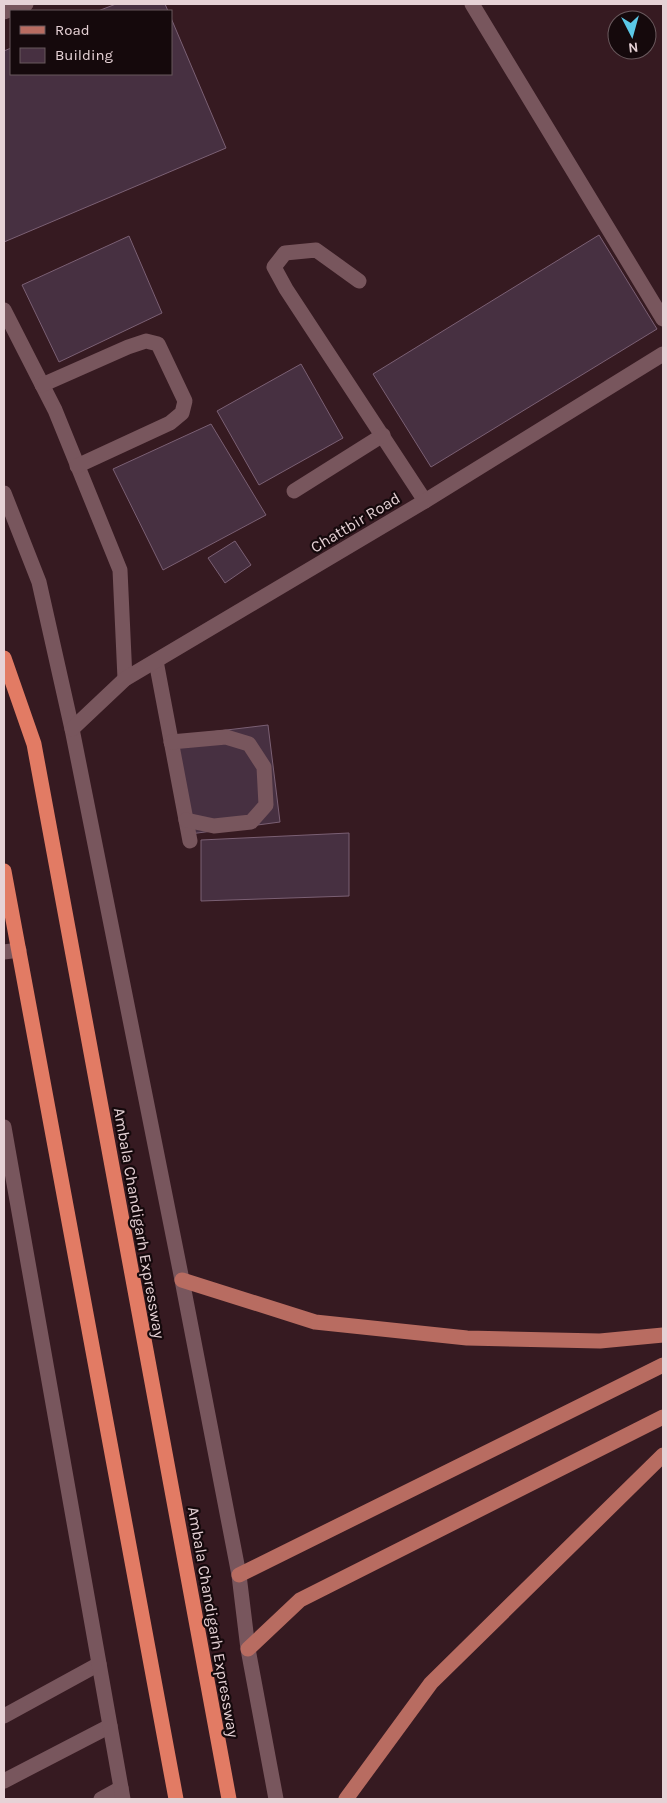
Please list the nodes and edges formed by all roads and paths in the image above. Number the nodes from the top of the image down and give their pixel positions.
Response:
1 (26, 4) edge
2 (472, 4) edge
3 (4, 12) edge
4 (360, 281) dead end
5 (4, 310) edge
6 (663, 319) edge
7 (663, 354) edge
8 (42, 385) junction
9 (383, 435) junction
10 (77, 466) junction
11 (294, 491) dead end
12 (4, 493) edge
13 (424, 501) junction
14 (4, 658) edge
15 (156, 661) junction
16 (124, 679) junction
17 (72, 729) junction
18 (171, 742) junction
19 (186, 820) junction
20 (190, 841) dead end
21 (4, 870) edge
22 (11, 951) edge
23 (4, 1127) edge
24 (182, 1280) junction
25 (663, 1335) edge
26 (663, 1365) edge
27 (663, 1417) edge
28 (663, 1455) edge
29 (238, 1575) junction
30 (248, 1648) junction
31 (99, 1664) junction
32 (4, 1716) edge
33 (110, 1726) junction
34 (4, 1781) edge
35 (122, 1794) edge
36 (101, 1799) edge
37 (176, 1799) edge
38 (229, 1799) edge
39 (276, 1799) edge
40 (346, 1799) edge

1 - 3 street
2 - 6 street
4 - 9 street
5 - 8 street
7 - 13 street, Chattbir Road
8 - 10 street
8 - 10 street
9 - 11 street
9 - 13 street
10 - 16 street
12 - 17 street
13 - 15 street, Chattbir Road
14 - 38 highway, Ambala Chandigarh Expressway
15 - 16 street, Chattbir Road
15 - 18 street
16 - 17 street, Chattbir Road
17 - 24 street
18 - 19 street
18 - 19 street
19 - 20 street
21 - 22 highway
22 - 37 highway
23 - 31 street
24 - 25 main road
24 - 29 street
26 - 29 main road
27 - 30 main road
28 - 40 main road
29 - 30 street
30 - 39 street
31 - 32 street
31 - 33 street
33 - 34 street
33 - 35 street
35 - 36 street

